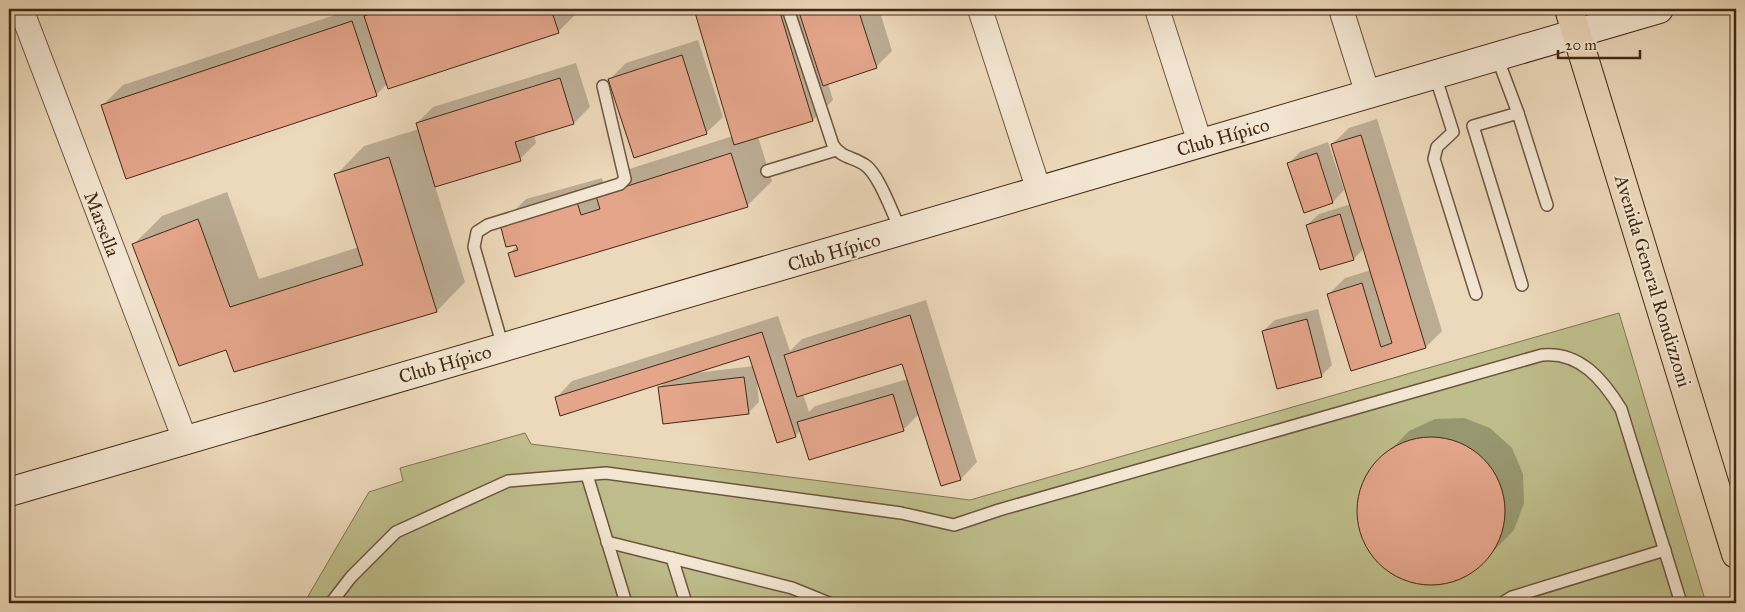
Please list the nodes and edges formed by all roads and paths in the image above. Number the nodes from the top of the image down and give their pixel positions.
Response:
1 (21, 9) edge
2 (788, 9) edge
3 (980, 9) edge
4 (1158, 9) edge
5 (1340, 9) edge
6 (1659, 9) edge
7 (1573, 21) edge
8 (1497, 57) junction
9 (1435, 75) junction
10 (603, 86) dead end
11 (1368, 95) junction
12 (1518, 113) junction
13 (1473, 126) junction
14 (1453, 132) junction
15 (1200, 143) junction
16 (836, 150) junction
17 (767, 171) dead end
18 (1039, 191) junction
19 (1547, 205) dead end
20 (902, 233) junction
21 (1522, 285) dead end
22 (1476, 294) dead end
23 (503, 347) junction
24 (186, 440) junction
25 (587, 475) junction
26 (9, 492) edge
27 (607, 542) junction
28 (1665, 550) junction
29 (1736, 554) edge
30 (672, 558) junction
31 (331, 603) edge
32 (626, 603) edge
33 (686, 603) edge
34 (829, 603) edge
35 (1502, 603) edge
36 (1681, 603) edge

1 - 24 street, Marsella
2 - 16 lane
3 - 18 street
4 - 15 street
5 - 11 street
6 - 7 main road, Club Hípico
7 - 8 main road, Club Hípico
7 - 29 main road, Avenida General Rondizzoni
8 - 9 main road, Club Hípico
8 - 12 lane
9 - 11 main road, Club Hípico
9 - 14 lane
10 - 23 lane
11 - 15 main road, Club Hípico
12 - 13 lane
12 - 19 lane
13 - 14 lane
13 - 21 lane
14 - 22 lane
15 - 18 main road, Club Hípico
16 - 17 lane
16 - 20 lane
18 - 20 main road, Club Hípico
20 - 23 main road, Club Hípico
23 - 24 main road, Club Hípico
24 - 26 main road, Club Hípico
25 - 27 lane
25 - 28 lane
25 - 31 lane
27 - 30 lane
27 - 32 lane
28 - 35 lane
28 - 36 lane
30 - 33 lane
30 - 34 lane

